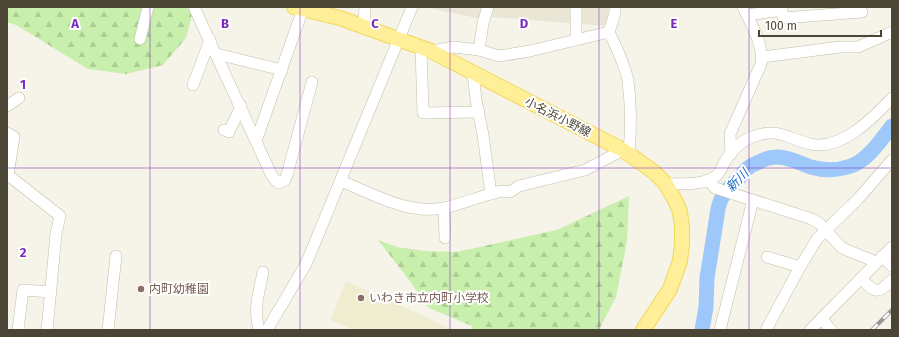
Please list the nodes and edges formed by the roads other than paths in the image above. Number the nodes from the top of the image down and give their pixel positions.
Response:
1 (148, 7) edge
2 (194, 7) edge
3 (323, 7) edge
4 (365, 7) edge
5 (412, 7) edge
6 (488, 7) edge
7 (576, 7) edge
8 (615, 7) edge
9 (298, 8) edge
10 (782, 9) edge
11 (745, 11) edge
12 (862, 12) dead end
13 (340, 18) junction
14 (364, 26) junction
15 (609, 32) junction
16 (892, 32) edge
17 (140, 39) dead end
18 (399, 39) junction
19 (210, 40) junction
20 (576, 40) junction
21 (426, 49) junction
22 (479, 50) junction
23 (216, 54) junction
24 (762, 57) junction
25 (282, 70) junction
26 (473, 74) junction
27 (312, 82) dead end
28 (193, 85) dead end
29 (19, 98) dead end
30 (892, 98) edge
31 (7, 106) edge
32 (241, 106) junction
33 (479, 112) junction
34 (224, 130) dead end
35 (7, 133) edge
36 (256, 141) junction
37 (626, 151) junction
38 (730, 154) junction
39 (892, 160) edge
40 (708, 180) junction
41 (341, 181) junction
42 (666, 184) junction
43 (491, 194) junction
44 (752, 200) junction
45 (444, 208) junction
46 (825, 231) junction
47 (445, 238) dead end
48 (892, 247) edge
49 (116, 256) dead end
50 (766, 257) dead end
51 (879, 259) junction
52 (892, 266) edge
53 (800, 267) junction
54 (263, 272) dead end
55 (862, 278) junction
56 (892, 280) edge
57 (51, 292) junction
58 (822, 319) junction
59 (18, 330) edge
60 (47, 330) edge
61 (108, 330) edge
62 (259, 330) edge
63 (267, 330) edge
64 (642, 330) edge
65 (720, 330) edge
66 (766, 330) edge
67 (810, 330) edge
68 (831, 330) edge

1 - 17 street
2 - 19 street
3 - 13 street
4 - 14 street
5 - 18 street
6 - 22 street
7 - 20 street
8 - 15 street
9 - 13 main road, 小名浜小野線
9 - 25 street
10 - 11 street
10 - 12 street
11 - 24 street
13 - 14 main road, 小名浜小野線
14 - 18 main road, 小名浜小野線
15 - 20 street
15 - 37 street
16 - 24 street
18 - 21 main road, 小名浜小野線
18 - 41 street
19 - 23 street
19 - 28 street
20 - 22 street
21 - 22 street
21 - 26 main road, 小名浜小野線
21 - 33 street
23 - 25 street
23 - 32 street
24 - 38 street
25 - 36 street
26 - 33 street
26 - 37 main road, 小名浜小野線
27 - 36 street
29 - 31 street
30 - 38 street
32 - 34 street
32 - 36 street
33 - 43 street
35 - 57 street
37 - 42 main road, 小名浜小野線
37 - 43 street
38 - 40 street
39 - 46 street
40 - 42 street
40 - 44 street
41 - 45 street
41 - 63 street
42 - 64 main road, 小名浜小野線
43 - 45 street
44 - 46 street
44 - 65 street
45 - 47 street
46 - 51 street
46 - 53 street
48 - 51 street
49 - 61 street
50 - 53 street
51 - 52 street
51 - 55 street
53 - 66 street
54 - 62 street
55 - 56 street
55 - 58 street
57 - 59 street
57 - 60 street
58 - 67 street
58 - 68 street

